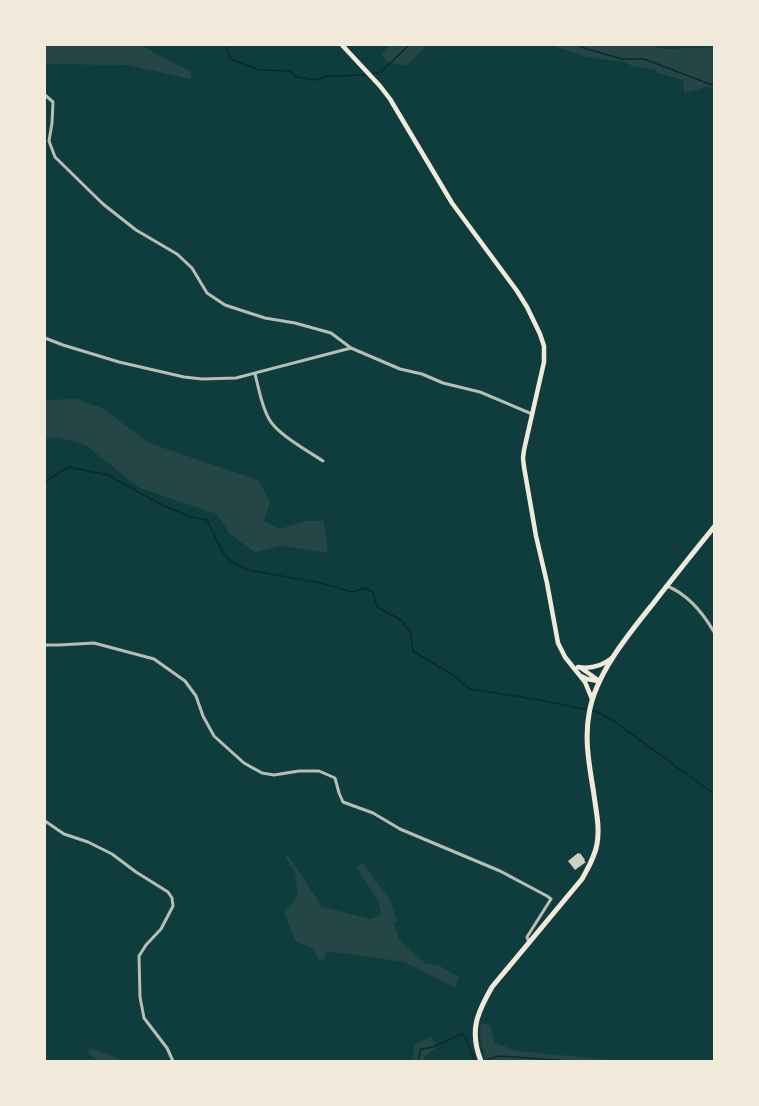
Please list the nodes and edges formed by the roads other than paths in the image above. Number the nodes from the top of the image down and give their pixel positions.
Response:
1 (342, 45) edge
2 (45, 95) edge
3 (45, 338) edge
4 (351, 348) junction
5 (255, 374) junction
6 (532, 414) junction
7 (323, 461) dead end
8 (714, 527) edge
9 (667, 586) junction
10 (714, 632) edge
11 (45, 645) edge
12 (614, 657) junction
13 (569, 663) junction
14 (578, 667) junction
15 (579, 675) junction
16 (599, 681) junction
17 (592, 699) junction
18 (45, 821) edge
19 (529, 943) junction
20 (173, 1061) edge
21 (481, 1061) edge

1 - 6 main road
2 - 4 street
3 - 5 street
4 - 5 street
4 - 6 street
5 - 7 street
6 - 13 main road
8 - 9 main road
9 - 10 street
9 - 12 main road
11 - 19 street
12 - 14 main road
12 - 16 main road
13 - 14 main road
13 - 15 main road
14 - 16 main road
15 - 16 main road
15 - 17 main road
16 - 17 main road
17 - 19 main road
18 - 20 street
19 - 21 main road

